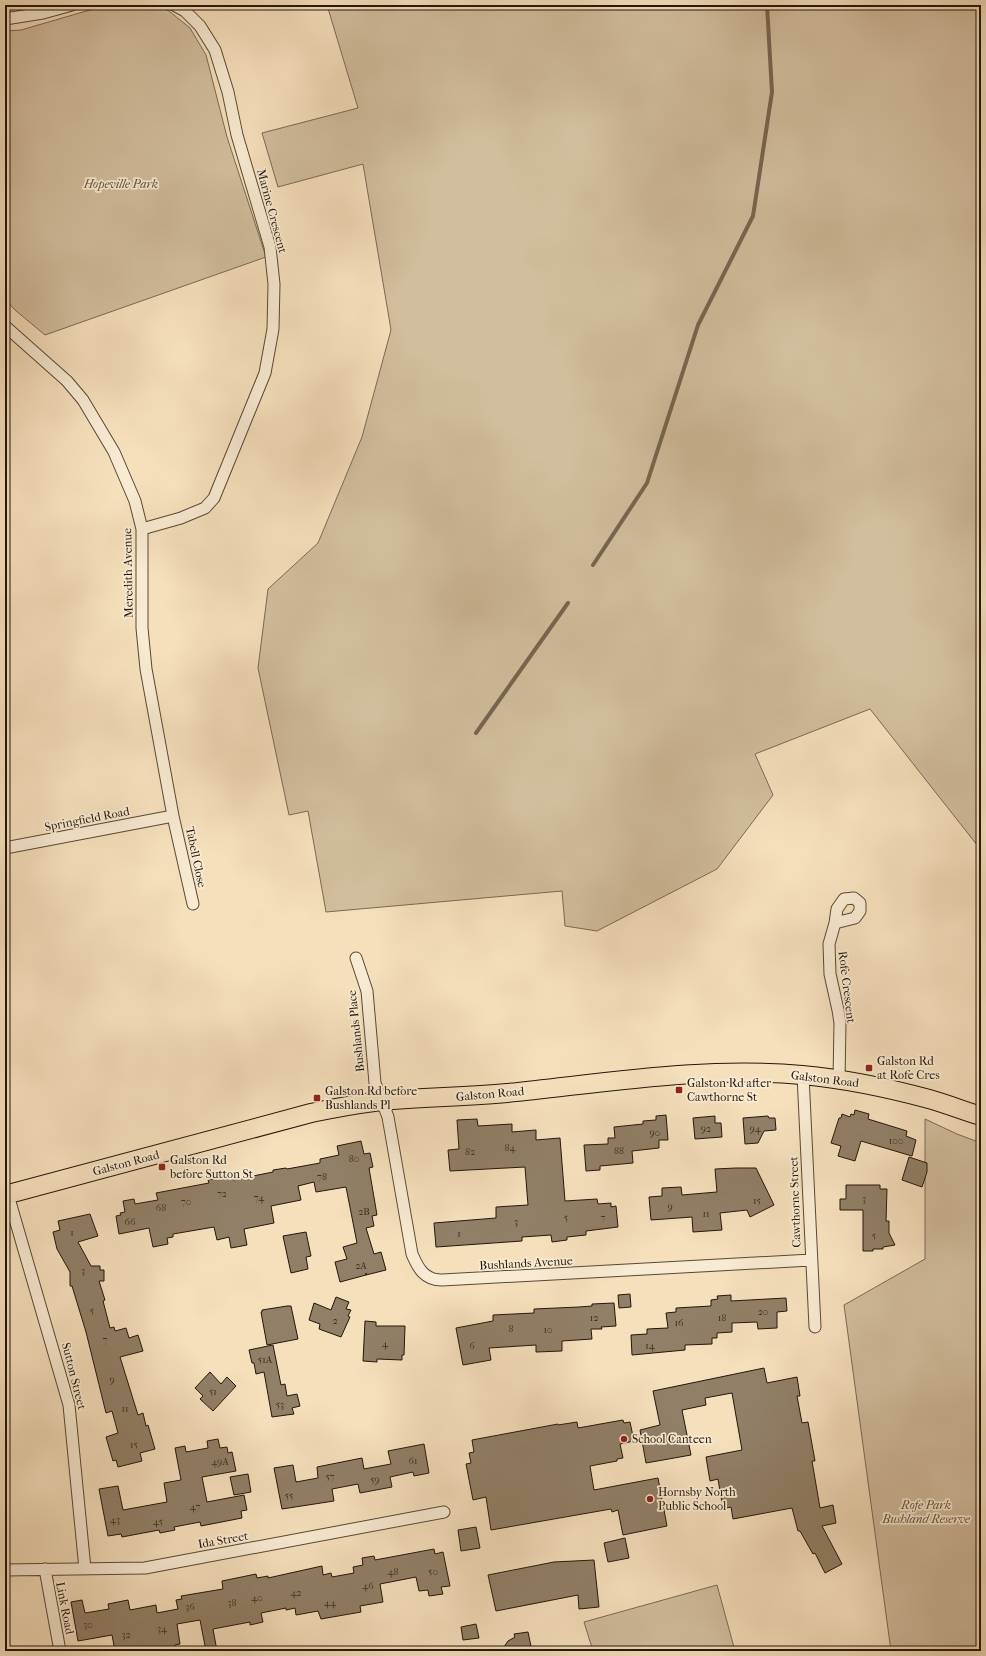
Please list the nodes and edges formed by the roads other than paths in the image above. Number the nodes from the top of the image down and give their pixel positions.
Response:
1 (72, 5) edge
2 (174, 5) edge
3 (5, 20) edge
4 (5, 326) edge
5 (142, 529) junction
6 (173, 816) junction
7 (5, 848) edge
8 (193, 904) dead end
9 (835, 923) dead end
10 (356, 958) dead end
11 (803, 1075) junction
12 (838, 1080) junction
13 (383, 1101) junction
14 (981, 1116) edge
15 (6, 1195) edge
16 (811, 1260) junction
17 (815, 1327) dead end
18 (444, 1512) dead end
19 (45, 1569) junction
20 (85, 1569) junction
21 (5, 1570) edge
22 (60, 1651) edge

1 - 3 street
2 - 5 street, Marine Crescent
4 - 5 street, Meredith Avenue
5 - 6 street, Meredith Avenue
6 - 7 street, Springfield Road
6 - 8 street, Tabell Close
9 - 12 street, Rofe Crescent
10 - 13 street, Bushlands Place
11 - 12 main road, Galston Road
11 - 13 main road, Galston Road
11 - 16 street, Cawthorne Street
12 - 14 main road, Galston Road
13 - 15 main road, Galston Road
13 - 16 street, Bushlands Avenue
15 - 20 street, Sutton Street
16 - 17 street, Cawthorne Street
18 - 20 street, Ida Street
19 - 20 street, Ida Street
19 - 21 street, Ida Street
19 - 22 street, Link Road

